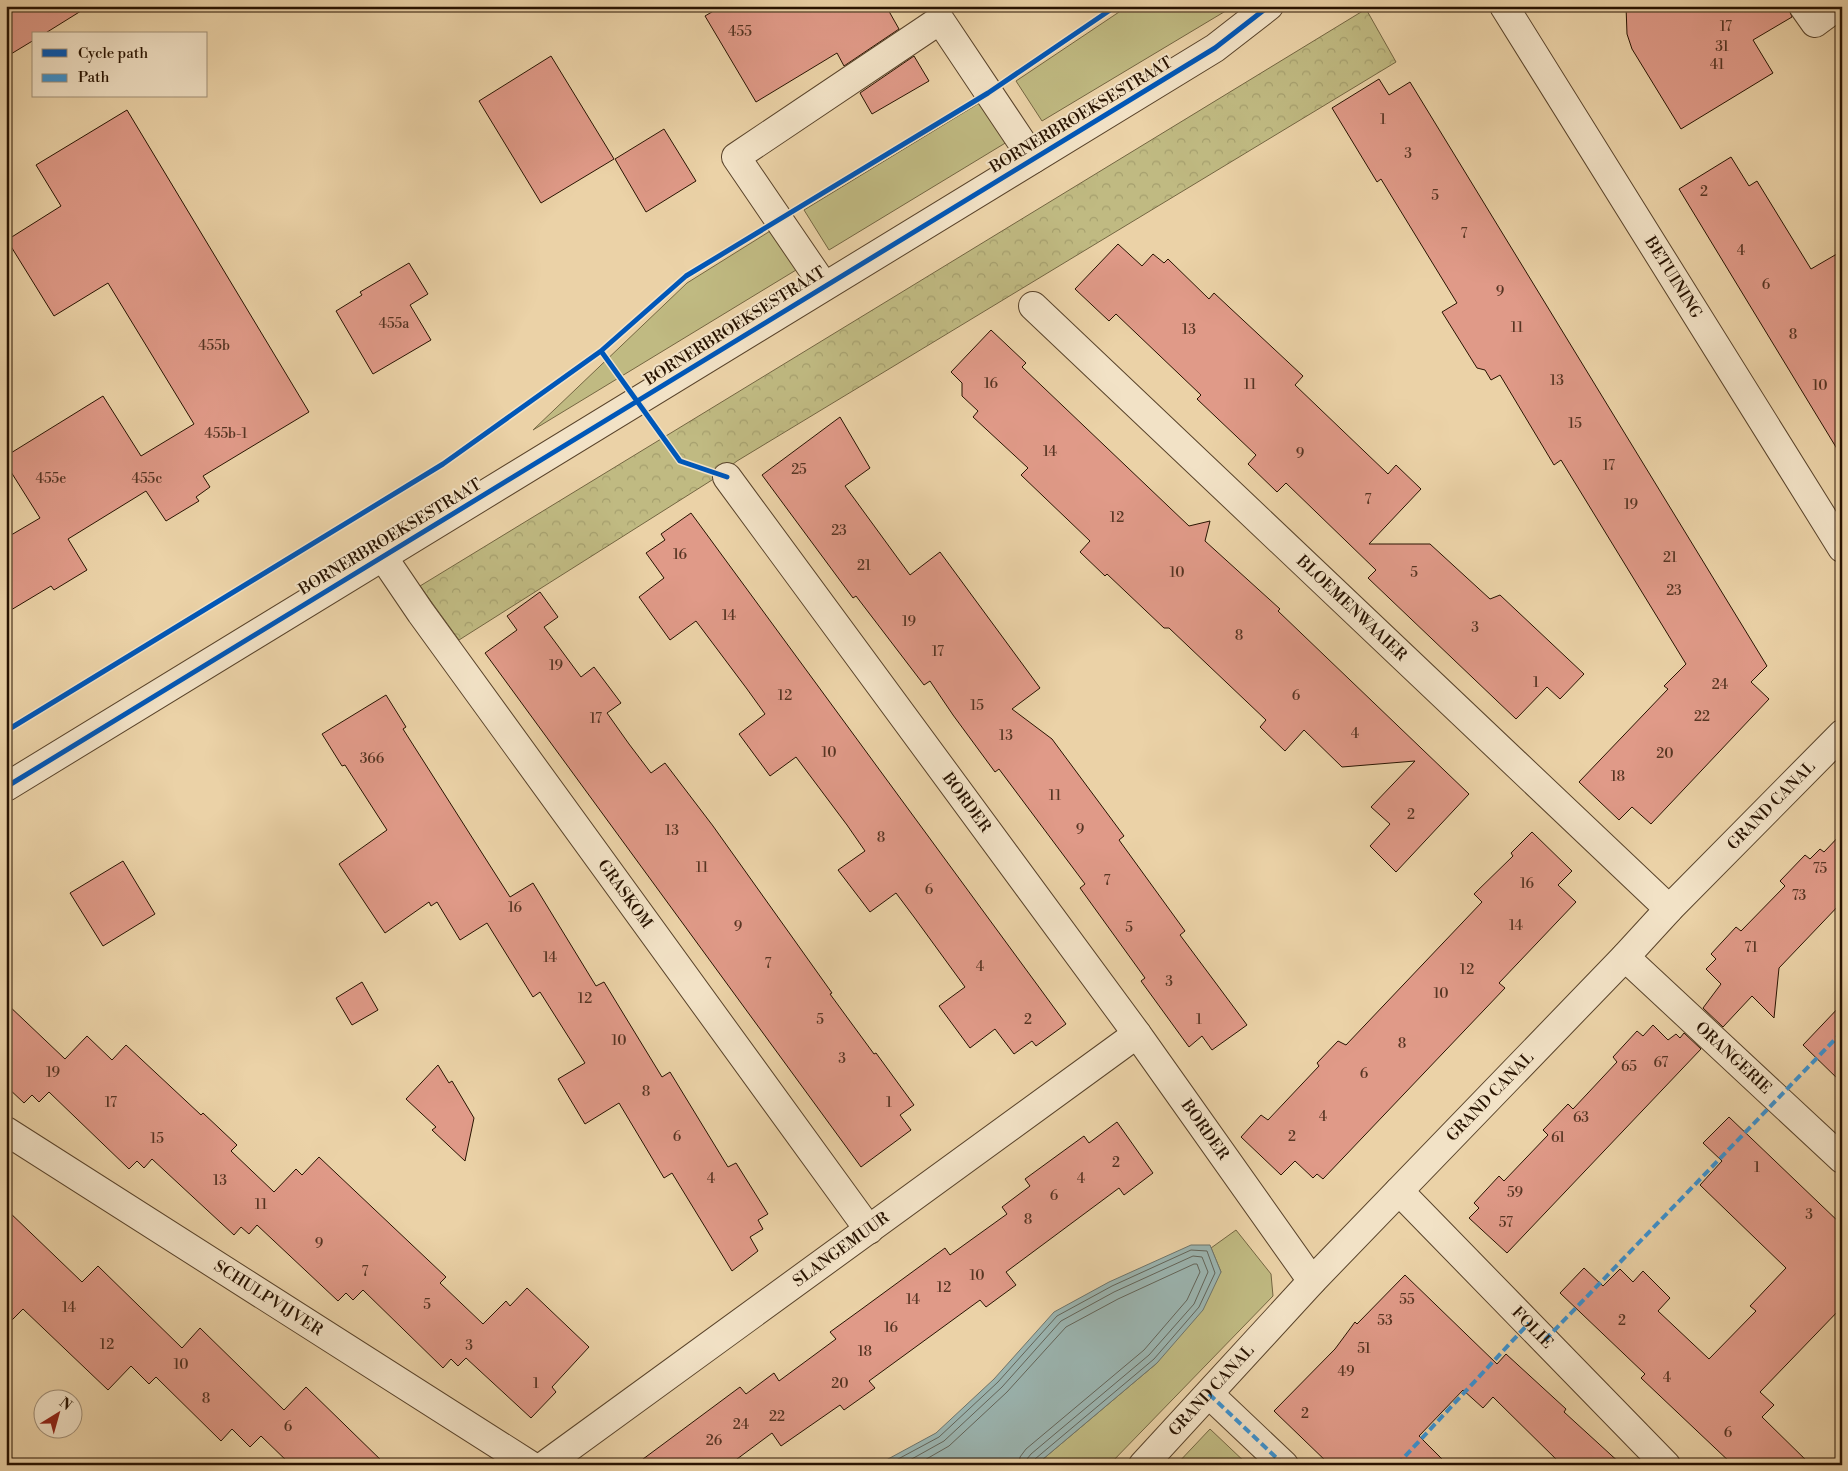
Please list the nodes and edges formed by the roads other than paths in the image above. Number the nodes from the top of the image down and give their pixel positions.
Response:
1 (1269, 6) edge
2 (1504, 6) edge
3 (1803, 6) edge
4 (1838, 6) edge
5 (1032, 159) junction
6 (824, 286) junction
7 (1033, 306) dead end
8 (727, 477) dead end
9 (1842, 548) edge
10 (383, 556) junction
11 (1842, 734) edge
12 (6, 787) edge
13 (1669, 909) junction
14 (1625, 957) junction
15 (1137, 1034) junction
16 (6, 1131) edge
17 (1842, 1158) edge
18 (1399, 1191) junction
19 (869, 1230) junction
20 (1312, 1281) junction
21 (1209, 1394) junction
22 (530, 1465) edge
23 (545, 1465) edge
24 (1143, 1465) edge
25 (1284, 1465) edge
26 (1666, 1465) edge

1 - 5 street, BORNERBROEKSESTRAAT
2 - 9 street, BETUINING
3 - 4 street
5 - 6 street, BORNERBROEKSESTRAAT
5 - 6 street
6 - 10 street, BORNERBROEKSESTRAAT
7 - 13 street, BLOEMENWAAIER
8 - 15 street, BORDER
10 - 12 street, BORNERBROEKSESTRAAT
10 - 19 street, GRASKOM
11 - 13 street, GRAND CANAL
13 - 14 street, GRAND CANAL
14 - 17 street, ORANGERIE
14 - 18 street, GRAND CANAL
15 - 19 street, SLANGEMUUR
15 - 20 street, BORDER
16 - 22 street, SCHULPVIJVER
18 - 20 street, GRAND CANAL
18 - 26 street, FOLIE
19 - 23 street, SLANGEMUUR
20 - 21 street, GRAND CANAL
21 - 24 street, GRAND CANAL
21 - 25 street

